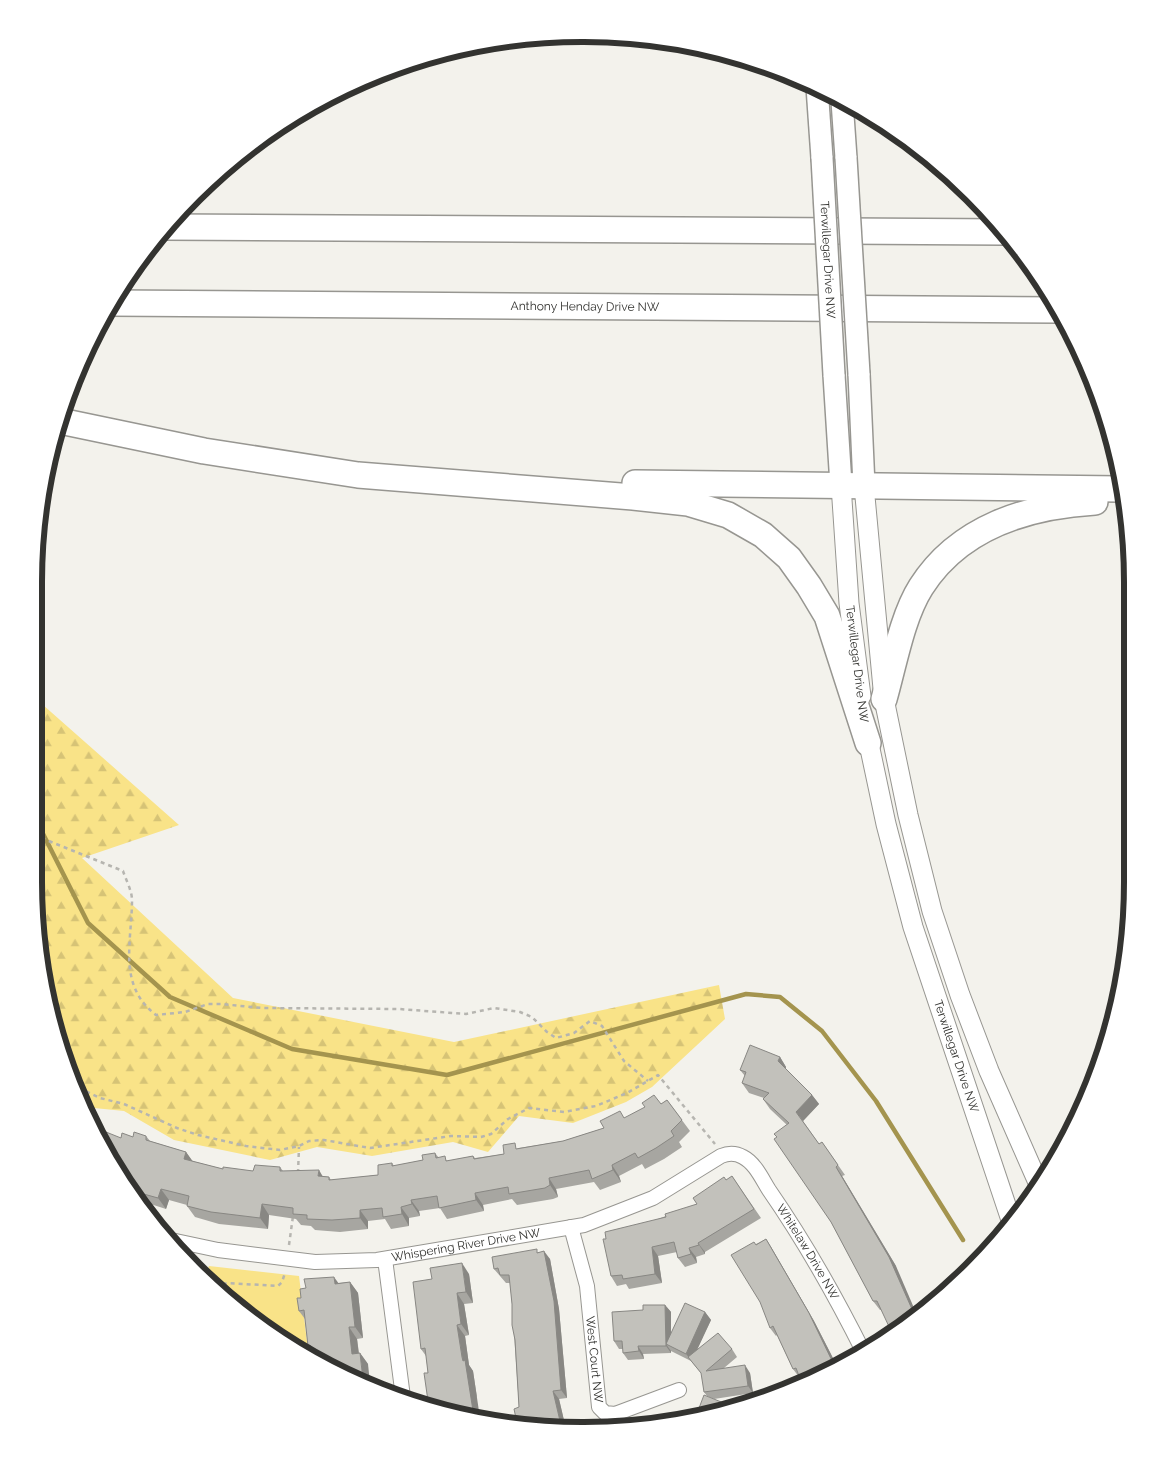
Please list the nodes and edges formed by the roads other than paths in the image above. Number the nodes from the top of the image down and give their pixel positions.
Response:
1 (819, 96) edge
2 (843, 109) edge
3 (177, 227) edge
4 (993, 232) edge
5 (121, 303) edge
6 (1049, 310) edge
7 (67, 422) edge
8 (463, 482) junction
9 (853, 485) junction
10 (1115, 489) edge
11 (1117, 501) edge
12 (884, 699) junction
13 (868, 743) junction
14 (725, 1154) joint
15 (1035, 1177) edge
16 (1009, 1214) edge
17 (571, 1227) junction
18 (181, 1242) edge
19 (385, 1258) junction
20 (860, 1345) edge
21 (679, 1390) dead end
22 (402, 1391) edge

1 - 9 main road, Terwillegar Drive NW, bridge
2 - 9 main road, Terwillegar Drive NW, bridge
3 - 4 highway
5 - 6 highway, Anthony Henday Drive NW
7 - 8 highway
8 - 9 highway
8 - 13 highway
9 - 10 highway
9 - 12 main road, Terwillegar Drive NW
9 - 13 main road, Terwillegar Drive NW
11 - 12 highway
12 - 15 main road, Terwillegar Drive NW
13 - 16 main road, Terwillegar Drive NW
14 - 17 street, Whispering River Drive NW
14 - 20 street, Whitelaw Drive NW
17 - 19 street, Whispering River Drive NW
17 - 21 street, West Court NW
18 - 19 street, Whispering River Drive NW
19 - 22 street

